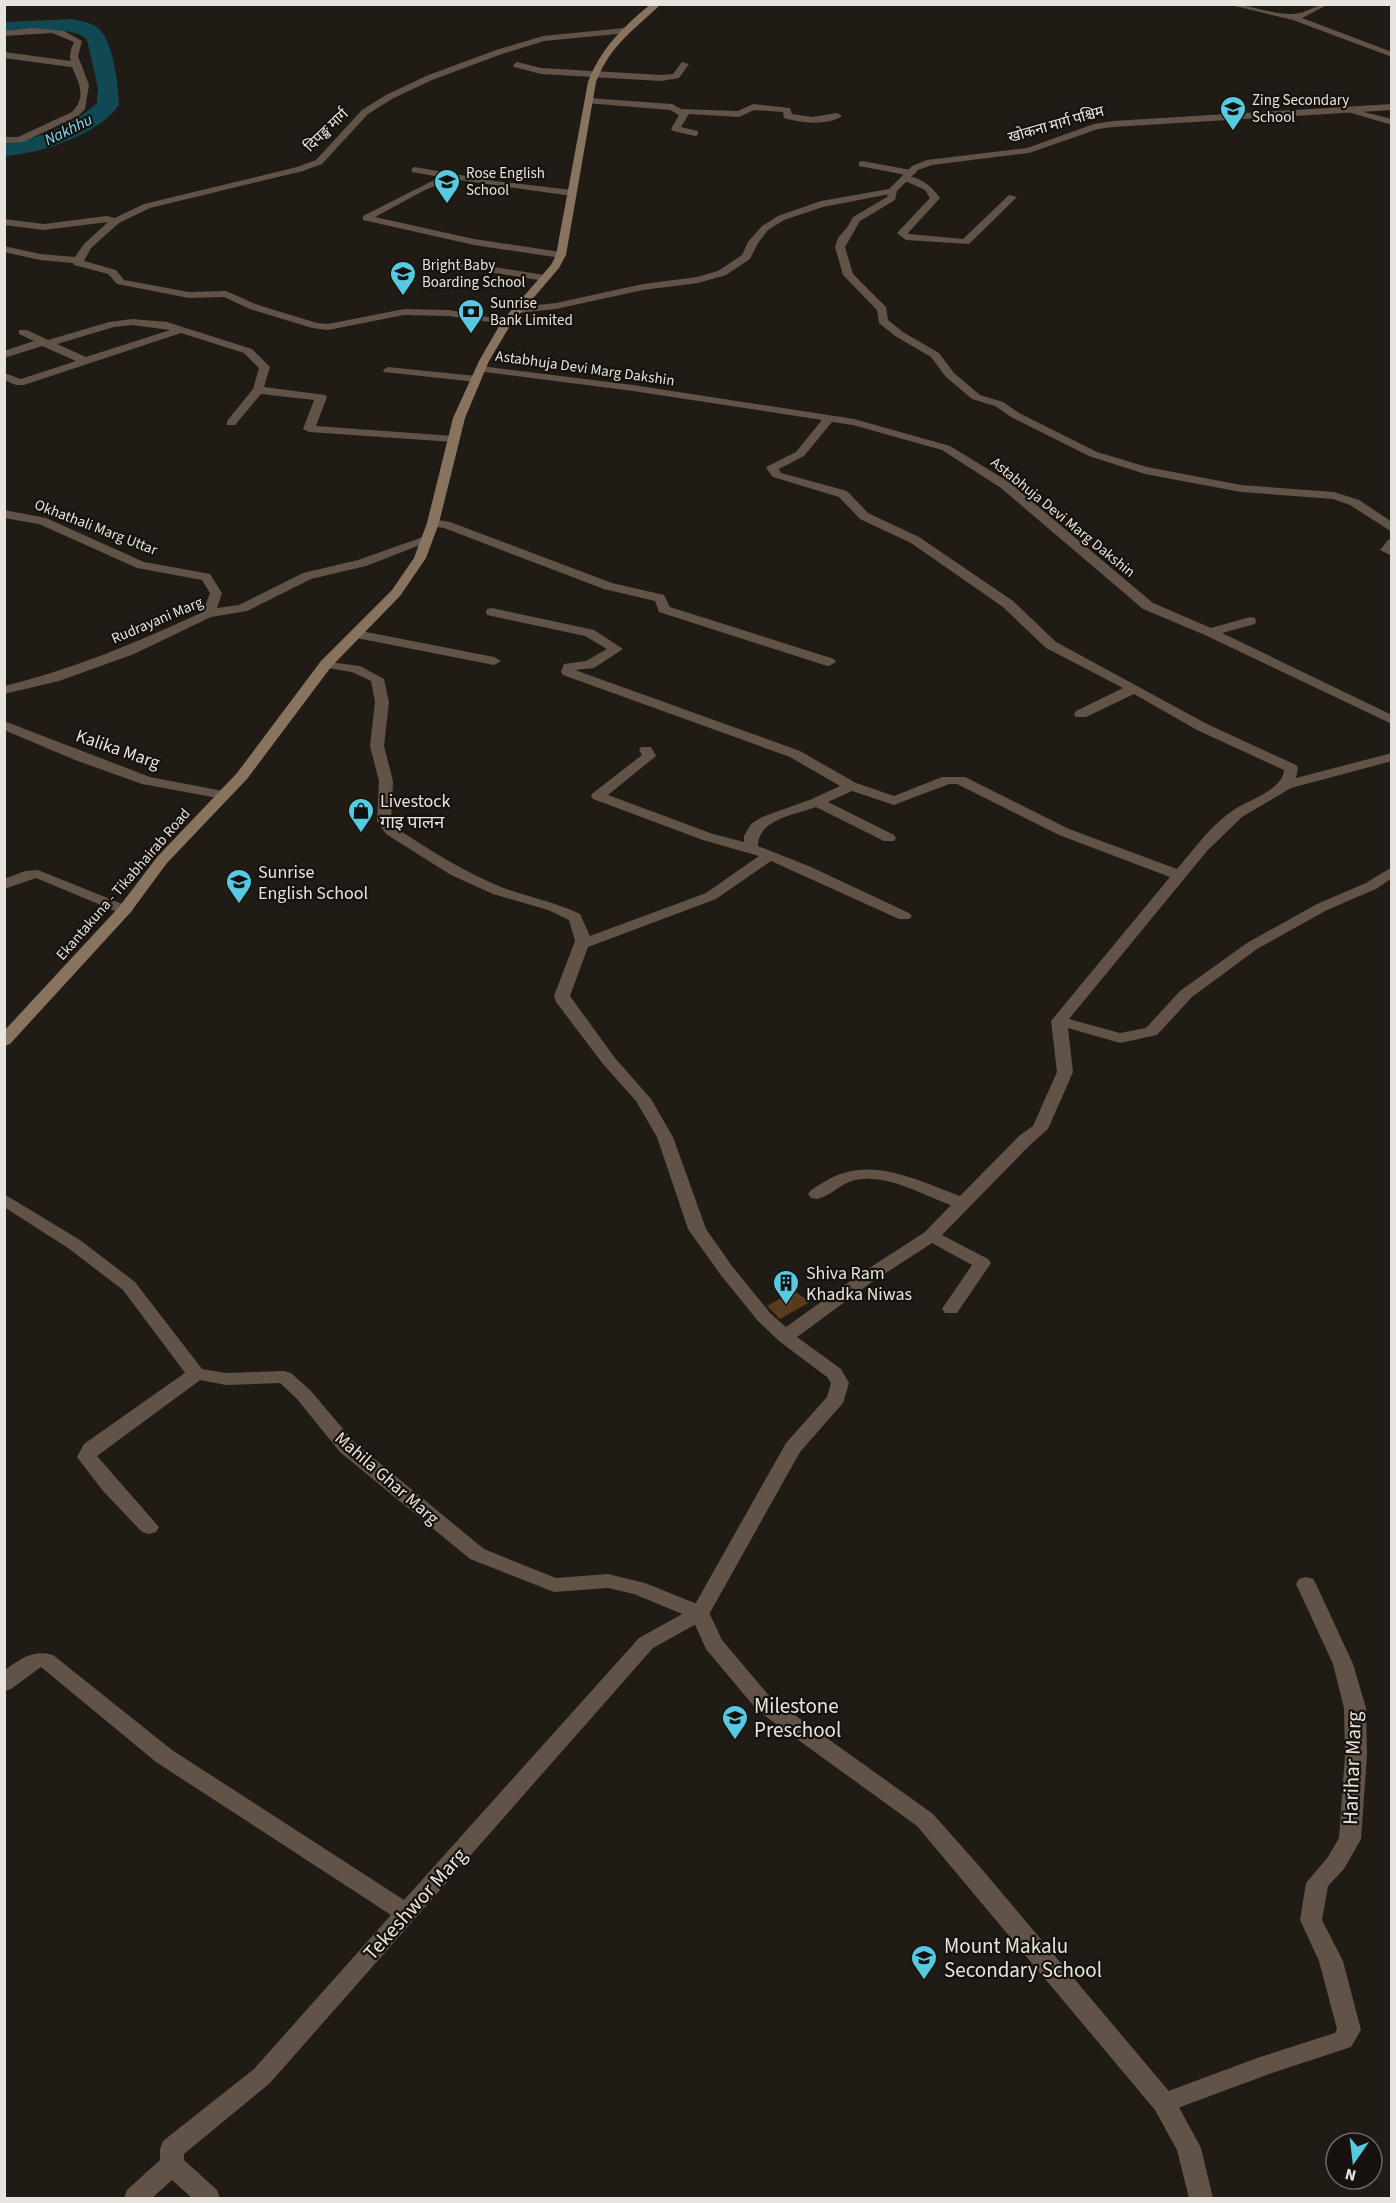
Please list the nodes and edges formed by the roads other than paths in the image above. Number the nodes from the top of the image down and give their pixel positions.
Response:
1 (657, 4) edge
2 (1231, 4) edge
3 (1324, 4) edge
4 (1291, 18) junction
5 (624, 31) junction
6 (4, 34) edge
7 (4, 55) edge
8 (1392, 55) edge
9 (517, 64) dead end
10 (685, 64) dead end
11 (78, 65) junction
12 (595, 74) junction
13 (589, 102) junction
14 (1392, 107) edge
15 (1352, 110) junction
16 (683, 111) junction
17 (837, 116) dead end
18 (1392, 122) edge
19 (695, 133) dead end
20 (4, 140) edge
21 (862, 164) dead end
22 (415, 171) dead end
23 (908, 175) junction
24 (449, 177) junction
25 (892, 191) junction
26 (572, 193) junction
27 (1012, 197) dead end
28 (116, 221) junction
29 (4, 222) edge
30 (4, 249) edge
31 (561, 255) junction
32 (78, 260) junction
33 (463, 265) dead end
34 (544, 279) junction
35 (518, 310) junction
36 (506, 323) junction
37 (182, 329) junction
38 (23, 332) dead end
39 (44, 343) junction
40 (4, 355) edge
41 (85, 361) junction
42 (388, 370) dead end
43 (479, 374) junction
44 (4, 376) edge
45 (258, 390) junction
46 (830, 419) junction
47 (231, 423) dead end
48 (453, 439) junction
49 (4, 514) edge
50 (434, 523) junction
51 (1392, 528) edge
52 (427, 540) junction
53 (1392, 543) edge
54 (1392, 552) edge
55 (492, 612) dead end
56 (208, 614) junction
57 (1250, 621) dead end
58 (1210, 633) junction
59 (356, 634) junction
60 (494, 661) dead end
61 (829, 662) dead end
62 (326, 664) junction
63 (1133, 689) junction
64 (4, 690) edge
65 (1081, 714) dead end
66 (1392, 720) edge
67 (4, 725) edge
68 (646, 750) dead end
69 (1392, 757) edge
70 (1286, 784) junction
71 (850, 786) junction
72 (223, 795) junction
73 (817, 802) junction
74 (889, 838) dead end
75 (751, 848) junction
76 (769, 856) junction
77 (1392, 871) edge
78 (1181, 876) junction
79 (4, 885) edge
80 (125, 910) junction
81 (904, 916) dead end
82 (580, 945) junction
83 (1059, 1021) junction
84 (4, 1041) edge
85 (817, 1194) dead end
86 (4, 1198) edge
87 (964, 1204) junction
88 (931, 1236) junction
89 (951, 1309) dead end
90 (785, 1337) junction
91 (196, 1374) junction
92 (149, 1527) dead end
93 (1306, 1584) dead end
94 (700, 1612) junction
95 (4, 1683) edge
96 (408, 1914) junction
97 (1164, 2103) junction
98 (172, 2164) junction
99 (136, 2199) edge
100 (208, 2199) edge
101 (1201, 2199) edge

1 - 5 main road, Ekantakuna - Tikabhairab Road
2 - 4 street
3 - 4 street
4 - 8 street
5 - 12 main road, Ekantakuna - Tikabhairab Road
5 - 28 street, दिपङ्ख मार्ग
6 - 11 street
7 - 11 street
9 - 12 street
10 - 12 street
11 - 20 street
12 - 13 main road, Ekantakuna - Tikabhairab Road
13 - 16 street
13 - 26 main road, Ekantakuna - Tikabhairab Road
14 - 15 street, खोकना मार्ग पश्चिम
15 - 18 street
15 - 23 street, खोकना मार्ग पश्चिम
16 - 17 street
16 - 19 street
21 - 23 street
22 - 24 street
23 - 25 street, खोकना मार्ग पश्चिम
23 - 27 street
24 - 26 street
24 - 31 street
25 - 35 street
25 - 51 street, खोकना मार्ग पश्चिम
26 - 31 main road, Ekantakuna - Tikabhairab Road
28 - 29 street, दिपङ्ख मार्ग
28 - 32 street
30 - 32 street
31 - 34 main road, Ekantakuna - Tikabhairab Road
32 - 36 street
33 - 34 street
34 - 35 main road, Ekantakuna - Tikabhairab Road
35 - 36 main road, Ekantakuna - Tikabhairab Road
36 - 43 main road, Ekantakuna - Tikabhairab Road
37 - 39 street
37 - 41 street
37 - 45 street
38 - 39 street
39 - 40 street
39 - 41 street
41 - 44 street
42 - 43 street, Astabhuja Devi Marg Dakshin
43 - 46 street, Astabhuja Devi Marg Dakshin
43 - 48 main road, Ekantakuna - Tikabhairab Road
45 - 47 street
45 - 48 street
46 - 58 street, Astabhuja Devi Marg Dakshin
46 - 63 street
48 - 50 main road, Ekantakuna - Tikabhairab Road
49 - 56 street, Okhathali Marg Uttar
50 - 52 main road, Ekantakuna - Tikabhairab Road
50 - 61 street
52 - 56 street, Rudrayani Marg
52 - 59 main road, Ekantakuna - Tikabhairab Road
53 - 54 street
55 - 71 street
56 - 64 street, Rudrayani Marg
57 - 58 street
58 - 66 street, Astabhuja Devi Marg Dakshin
59 - 60 street
59 - 62 main road, Ekantakuna - Tikabhairab Road
62 - 72 main road, Ekantakuna - Tikabhairab Road
62 - 82 street
63 - 65 street
63 - 70 street
67 - 72 street, Kalika Marg
68 - 75 street
69 - 70 street
70 - 78 street
71 - 73 street
71 - 78 street
72 - 80 main road, Ekantakuna - Tikabhairab Road
73 - 74 street
73 - 75 street
75 - 76 street
76 - 81 street
76 - 82 street
77 - 83 street
78 - 83 street
79 - 80 street
80 - 84 main road, Ekantakuna - Tikabhairab Road
82 - 90 street
83 - 87 street
85 - 87 street
86 - 91 street
87 - 88 street
88 - 89 street
88 - 90 street
90 - 94 street
91 - 92 street
91 - 94 street, Mahila Ghar Marg
93 - 97 street, Harihar Marg
94 - 96 street, Tekeshwor Marg
94 - 97 street
95 - 96 street
96 - 98 street, Tekeshwor Marg
97 - 101 street
98 - 99 street, Tekeshwor Marg
98 - 100 street

